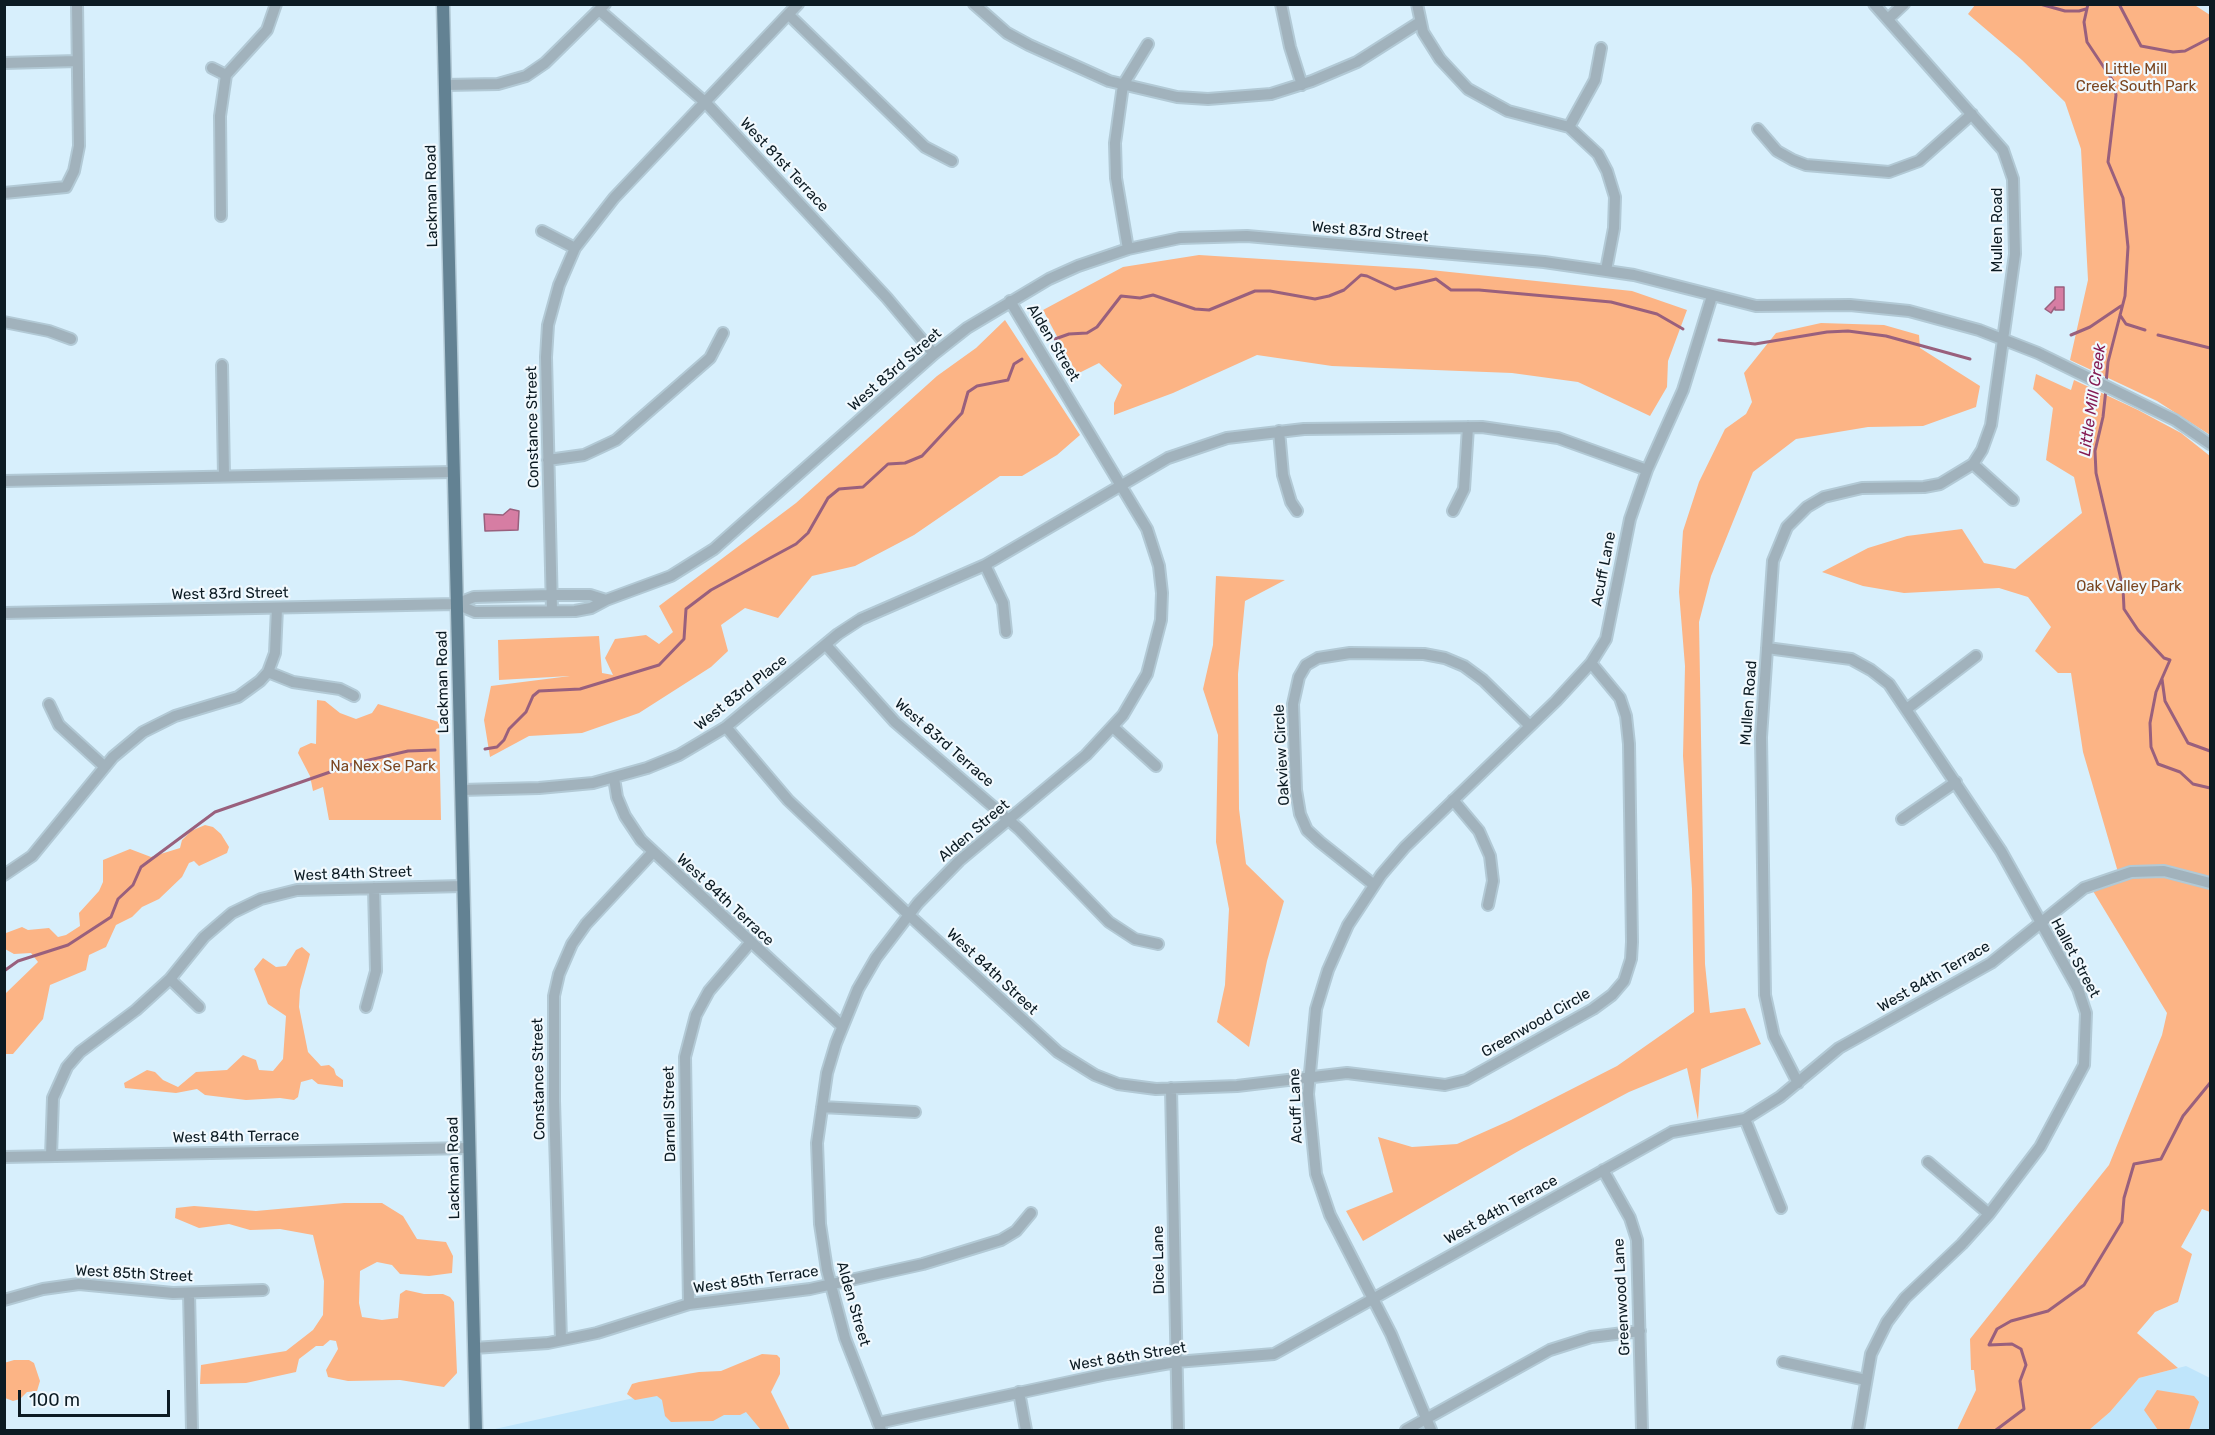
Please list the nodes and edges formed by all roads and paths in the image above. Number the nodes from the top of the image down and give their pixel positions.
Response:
1 (77, 4) edge
2 (276, 4) edge
3 (443, 4) edge
4 (798, 4) edge
5 (974, 4) edge
6 (1281, 4) edge
7 (1417, 4) edge
8 (1874, 4) edge
9 (1904, 4) edge
10 (602, 7) edge
11 (789, 15) junction
12 (1888, 19) junction
13 (1420, 22) junction
14 (1148, 44) dead end
15 (1601, 48) dead end
16 (77, 62) junction
17 (4, 63) edge
18 (212, 68) dead end
19 (226, 75) junction
20 (445, 85) junction
21 (1123, 85) junction
22 (1302, 85) junction
23 (706, 103) junction
24 (1972, 114) junction
25 (1569, 127) junction
26 (1758, 129) dead end
27 (952, 161) dead end
28 (4, 193) edge
29 (221, 216) dead end
30 (542, 231) dead end
31 (575, 248) junction
32 (1128, 249) junction
33 (1606, 270) junction
34 (1712, 296) junction
35 (1010, 301) junction
36 (4, 322) edge
37 (723, 333) dead end
38 (71, 339) dead end
39 (2005, 339) junction
40 (934, 354) junction
41 (222, 365) dead end
42 (1468, 427) junction
43 (1279, 431) junction
44 (2211, 444) edge
45 (548, 460) junction
46 (1973, 464) junction
47 (1647, 470) junction
48 (452, 472) junction
49 (224, 476) junction
50 (4, 481) edge
51 (1120, 484) junction
52 (2013, 500) dead end
53 (1297, 511) dead end
54 (1454, 511) dead end
55 (985, 566) junction
56 (552, 595) junction
57 (606, 600) junction
58 (456, 604) junction
59 (278, 608) junction
60 (552, 611) junction
61 (4, 613) edge
62 (1006, 632) dead end
63 (826, 645) junction
64 (1767, 648) junction
65 (1976, 656) dead end
66 (1591, 663) junction
67 (268, 672) junction
68 (354, 696) dead end
69 (49, 704) dead end
70 (1908, 708) junction
71 (1530, 726) junction
72 (726, 727) junction
73 (1113, 727) junction
74 (1156, 766) dead end
75 (105, 767) junction
76 (614, 777) junction
77 (1956, 782) junction
78 (461, 790) junction
79 (1454, 800) junction
80 (1902, 819) dead end
81 (1009, 820) junction
82 (653, 852) junction
83 (4, 875) edge
84 (2210, 883) edge
85 (1374, 885) junction
86 (463, 886) junction
87 (374, 888) junction
88 (1488, 905) dead end
89 (908, 914) junction
90 (2041, 924) junction
91 (750, 943) junction
92 (1158, 944) dead end
93 (170, 979) junction
94 (366, 1006) dead end
95 (199, 1007) dead end
96 (842, 1026) junction
97 (1308, 1076) junction
98 (1798, 1083) junction
99 (1171, 1088) junction
100 (822, 1107) junction
101 (915, 1112) dead end
102 (1745, 1119) junction
103 (469, 1148) junction
104 (4, 1156) edge
105 (51, 1156) junction
106 (1928, 1162) dead end
107 (1604, 1170) junction
108 (1781, 1208) dead end
109 (1031, 1213) dead end
110 (1989, 1214) junction
111 (830, 1284) junction
112 (263, 1290) dead end
113 (189, 1293) junction
114 (1373, 1299) junction
115 (4, 1300) edge
116 (689, 1304) junction
117 (1640, 1331) junction
118 (561, 1340) junction
119 (474, 1348) junction
120 (1176, 1362) junction
121 (1783, 1362) dead end
122 (1866, 1380) junction
123 (1019, 1392) junction
124 (1427, 1418) junction
125 (879, 1427) edge
126 (192, 1431) edge
127 (476, 1431) edge
128 (1026, 1431) edge
129 (1178, 1431) edge
130 (1406, 1431) edge
131 (1431, 1431) edge
132 (1642, 1431) edge
133 (1858, 1431) edge

1 - 16 street
2 - 19 street
3 - 20 main road, Lackman Road
4 - 11 street, Constance Street
5 - 21 street
6 - 22 street
7 - 13 street
8 - 12 street, Mullen Road
9 - 12 street
10 - 20 street
10 - 23 street, West 81st Terrace
11 - 23 street, Constance Street
11 - 27 street
12 - 24 street, Mullen Road
13 - 22 street
13 - 25 street
14 - 21 street
15 - 25 street
16 - 17 street
16 - 28 street
18 - 19 street
19 - 29 street
20 - 48 main road, Lackman Road
21 - 22 street
21 - 32 street
23 - 31 street, Constance Street
23 - 40 street, West 81st Terrace
24 - 26 street
24 - 39 street, Mullen Road
25 - 33 street
30 - 31 street
31 - 45 street, Constance Street
32 - 33 street, West 83rd Street
32 - 35 street, West 83rd Street
33 - 34 street, West 83rd Street
34 - 39 street, West 83rd Street
34 - 47 street, Acuff Lane
35 - 40 street, West 83rd Street
35 - 51 street, Alden Street
36 - 38 street
37 - 45 street
39 - 44 street, West 83rd Street
39 - 46 street, Mullen Road
40 - 57 street, West 83rd Street
41 - 49 street
42 - 43 street, West 83rd Place
42 - 47 street, West 83rd Place
42 - 54 street
43 - 51 street, West 83rd Place
43 - 53 street
45 - 56 street, Constance Street
46 - 52 street
46 - 64 street, Mullen Road
47 - 66 street, Acuff Lane
48 - 49 street
48 - 58 main road, Lackman Road
49 - 50 street
51 - 55 street, West 83rd Place
51 - 73 street, Alden Street
55 - 62 street
55 - 63 street, West 83rd Place
56 - 57 street, West 83rd Street
56 - 58 street, West 83rd Street
56 - 60 street, Constance Street
57 - 60 street, West 83rd Street
58 - 59 street, West 83rd Street
58 - 60 street, West 83rd Street
58 - 78 main road, Lackman Road
59 - 61 street, West 83rd Street
59 - 67 street
63 - 72 street, West 83rd Place
63 - 81 street, West 83rd Terrace
64 - 70 street, Hallet Street
64 - 98 street, Mullen Road
65 - 70 street
66 - 71 street, Acuff Lane
66 - 97 street, Greenwood Circle
67 - 68 street
67 - 75 street
69 - 75 street
70 - 77 street, Hallet Street
71 - 79 street, Acuff Lane
71 - 85 street, Oakview Circle
72 - 76 street, West 83rd Place
72 - 89 street, West 84th Street
73 - 74 street
73 - 81 street, Alden Street
75 - 83 street
76 - 78 street, West 83rd Place
76 - 82 street, West 84th Terrace
77 - 80 street
77 - 90 street, Hallet Street
78 - 86 main road, Lackman Road
79 - 85 street, Acuff Lane
79 - 88 street
81 - 89 street, Alden Street
81 - 92 street, West 83rd Terrace
82 - 91 street, West 84th Terrace
82 - 118 street, Constance Street
84 - 90 street, West 84th Terrace
85 - 97 street, Acuff Lane
86 - 87 street, West 84th Street
86 - 103 main road, Lackman Road
87 - 93 street, West 84th Street
87 - 94 street
89 - 96 street, Alden Street
89 - 99 street, West 84th Street
90 - 98 street, West 84th Terrace
90 - 110 street, Hallet Street
91 - 96 street, West 84th Terrace
91 - 116 street, Darnell Street
93 - 95 street
93 - 105 street, West 84th Street
96 - 100 street, Alden Street
97 - 99 street, West 84th Street
97 - 114 street, Acuff Lane
98 - 102 street, West 84th Terrace
99 - 120 street, Dice Lane
100 - 101 street
100 - 111 street, Alden Street
102 - 107 street, West 84th Terrace
102 - 108 street
103 - 105 street, West 84th Terrace
103 - 119 main road, Lackman Road
104 - 105 street, West 84th Terrace
106 - 110 street
107 - 114 street, West 84th Terrace
107 - 117 street, Greenwood Lane
109 - 111 street, West 85th Terrace
110 - 122 street, Hallet Street
111 - 116 street, West 85th Terrace
111 - 125 street, Alden Street
112 - 113 street, West 85th Street
113 - 115 street, West 85th Street
113 - 126 street
114 - 120 street, West 86th Street
114 - 124 street, Acuff Lane
116 - 118 street, West 85th Terrace
117 - 124 street
117 - 132 street, Greenwood Lane
118 - 119 street, West 85th Terrace
119 - 127 main road, Lackman Road
120 - 123 street, West 86th Street
120 - 129 street, Dice Lane
121 - 122 street
122 - 133 street, Hallet Street
123 - 125 street, West 86th Street
123 - 128 street
124 - 130 street
124 - 131 street, Acuff Lane

